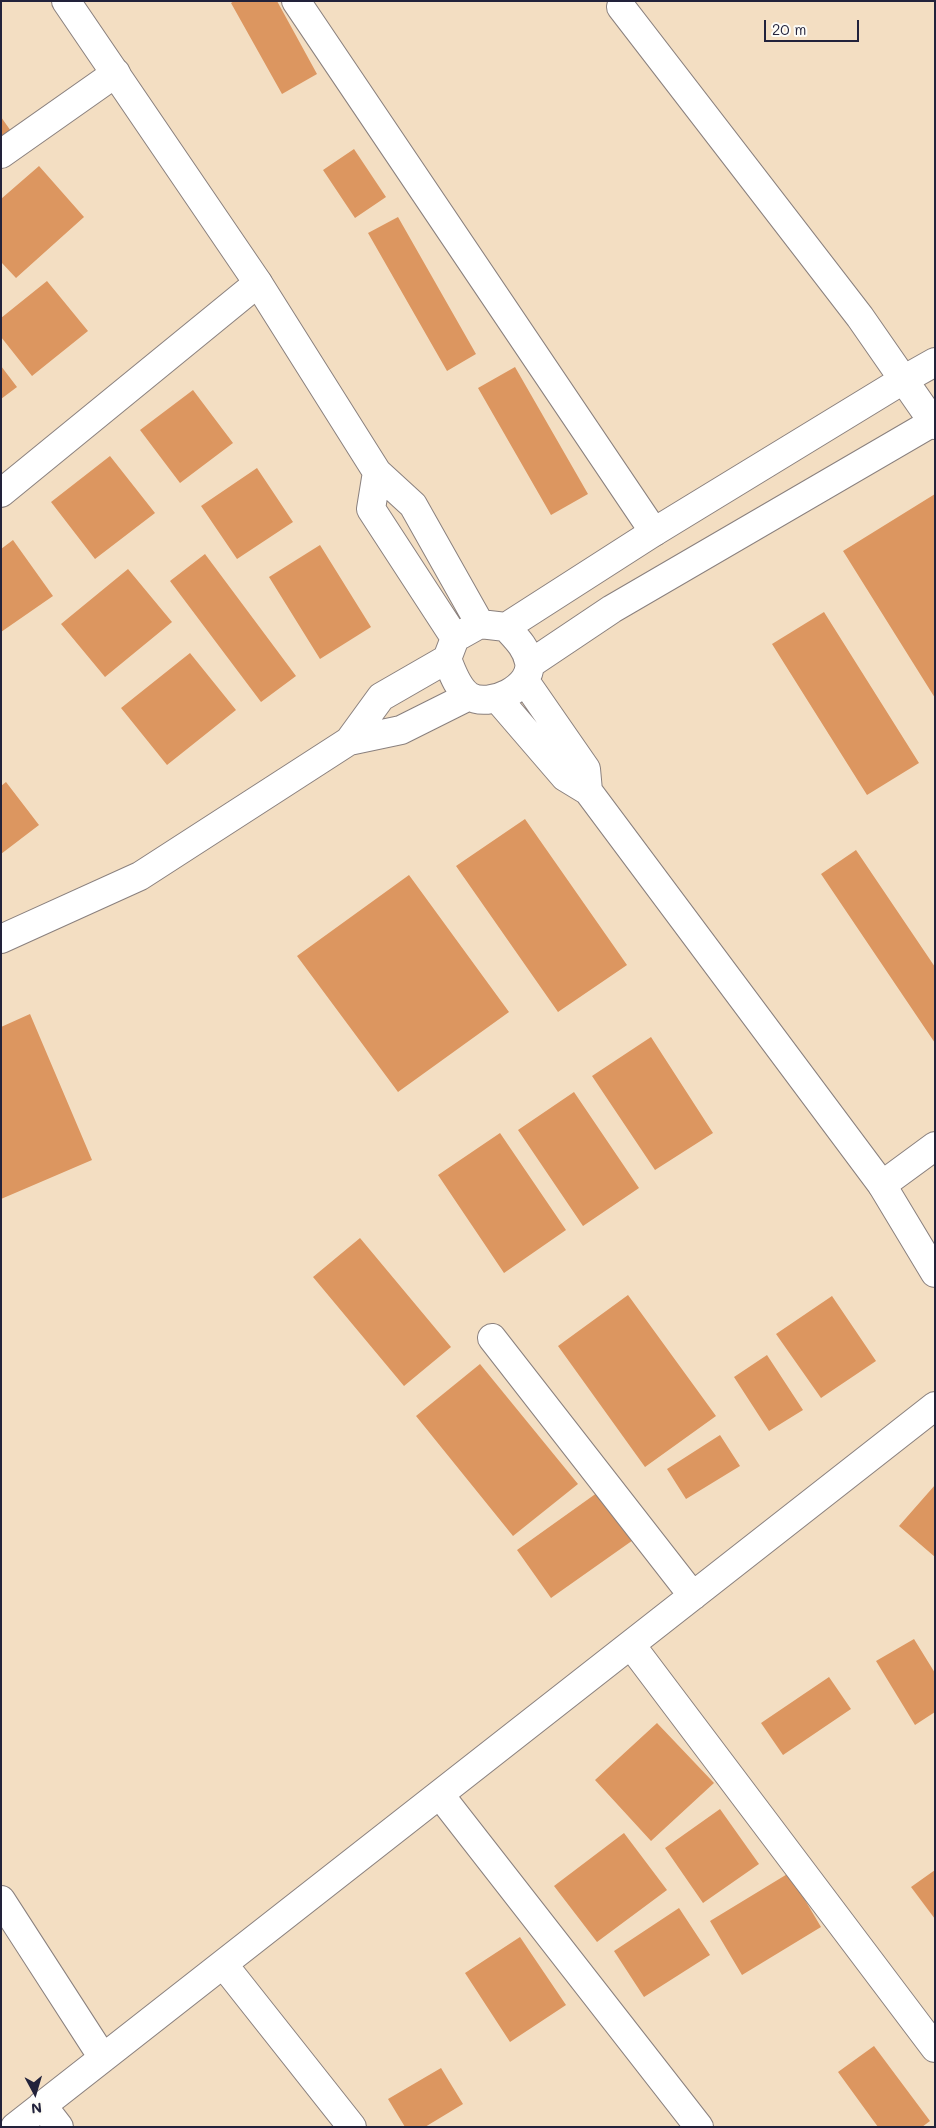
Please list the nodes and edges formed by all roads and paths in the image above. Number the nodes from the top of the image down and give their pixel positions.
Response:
1 (66, 1) edge
2 (296, 1) edge
3 (621, 7) dead end
4 (116, 73) junction
5 (1, 154) edge
6 (258, 283) junction
7 (935, 362) edge
8 (903, 380) junction
9 (934, 423) edge
10 (377, 472) junction
11 (1, 493) edge
12 (654, 532) junction
13 (493, 626) junction
14 (451, 649) junction
15 (527, 672) junction
16 (469, 696) junction
17 (496, 698) junction
18 (349, 741) junction
19 (588, 791) junction
20 (1, 939) edge
21 (935, 1146) edge
22 (882, 1185) junction
23 (935, 1273) edge
24 (492, 1338) dead end
25 (935, 1406) edge
26 (693, 1596) junction
27 (631, 1645) junction
28 (440, 1795) junction
29 (1, 1900) edge
30 (223, 1964) junction
31 (935, 2048) edge
32 (103, 2058) junction
33 (42, 2105) junction
34 (15, 2127) edge
35 (59, 2127) edge
36 (352, 2127) edge
37 (699, 2127) edge

1 - 4 street
2 - 12 street
3 - 8 street
4 - 5 street
4 - 6 street
6 - 10 street
6 - 11 street
7 - 8 street
8 - 9 street
8 - 12 street
9 - 15 street
10 - 13 street
10 - 14 street
12 - 13 street
13 - 14 street
13 - 15 street
14 - 16 street
14 - 18 street
15 - 17 street
15 - 19 street
16 - 17 street
16 - 18 street
17 - 19 street
18 - 20 street
19 - 22 street
21 - 22 street
22 - 23 street
24 - 26 street
25 - 26 street
26 - 27 street
27 - 28 street
27 - 31 street
28 - 30 street
28 - 37 street
29 - 32 street
30 - 32 street
30 - 36 street
32 - 33 street
33 - 34 street
33 - 35 street

